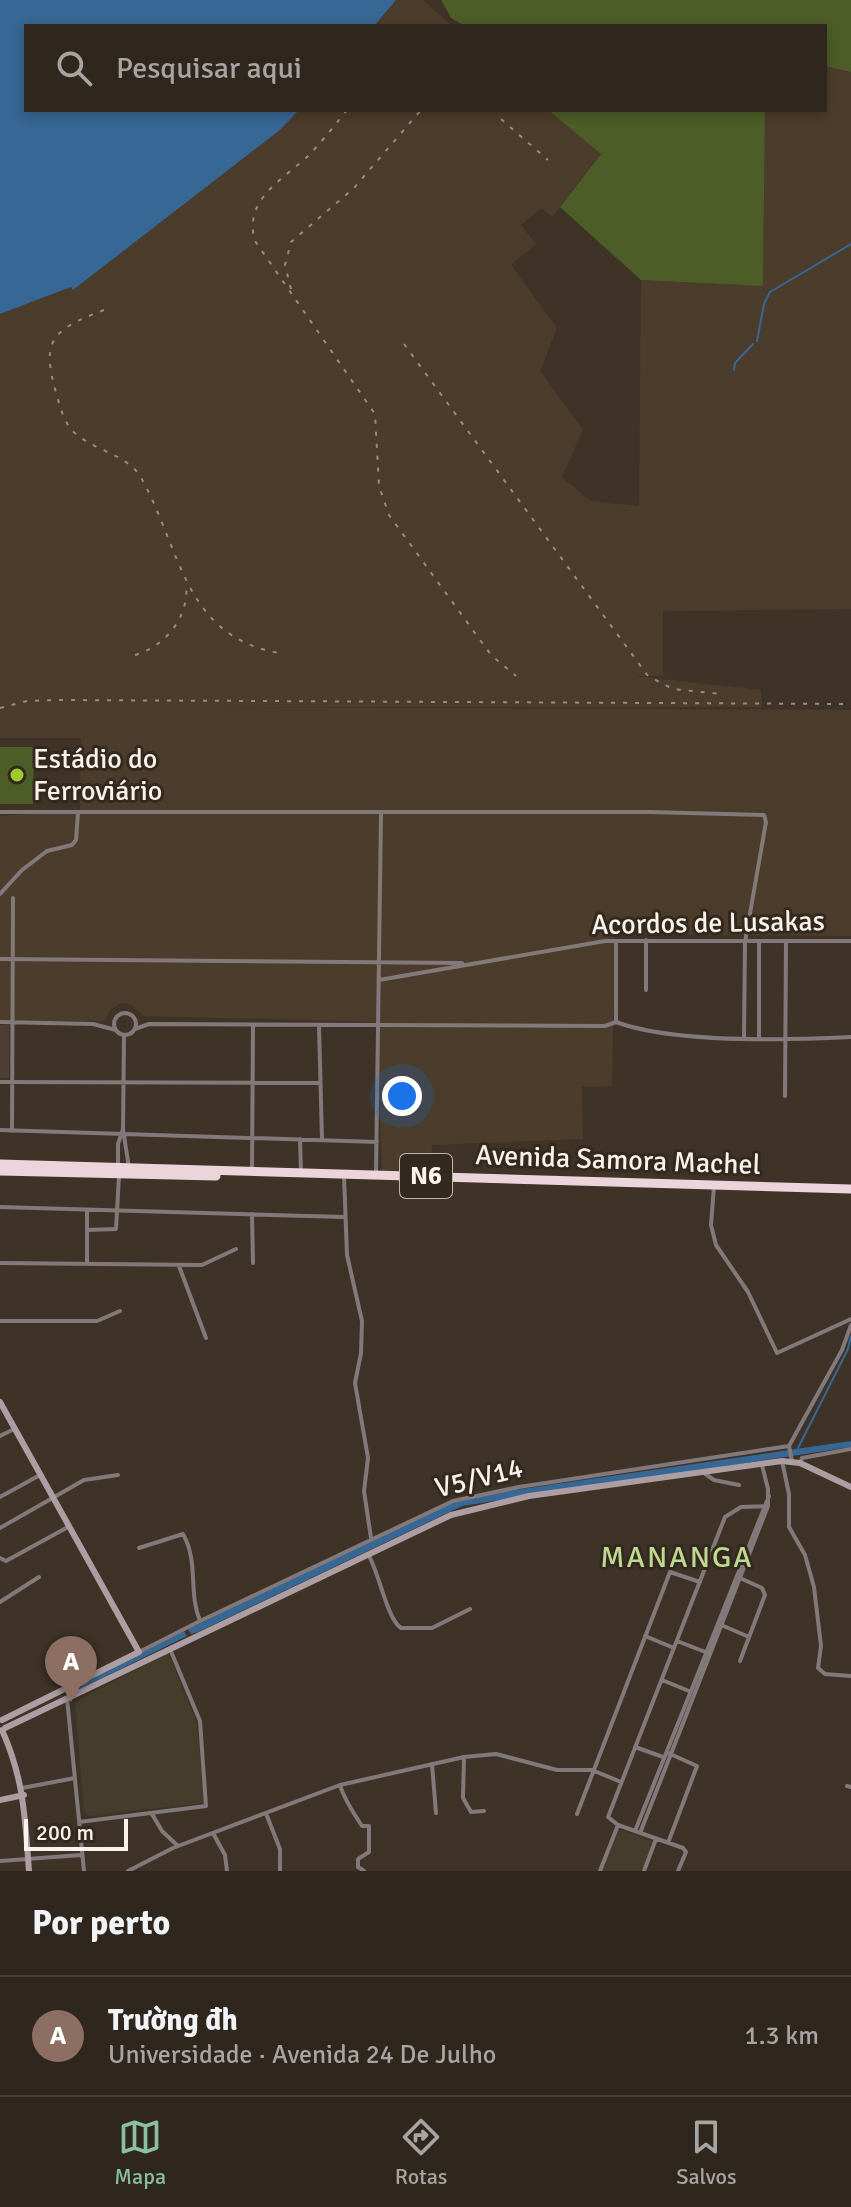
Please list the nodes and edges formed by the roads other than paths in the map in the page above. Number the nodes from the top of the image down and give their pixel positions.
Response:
1 (0, 812) edge
2 (78, 813) junction
3 (381, 814) junction
4 (0, 894) edge
5 (13, 898) dead end
6 (646, 940) junction
7 (616, 941) junction
8 (851, 941) edge
9 (745, 942) junction
10 (759, 942) junction
11 (786, 942) junction
12 (0, 959) edge
13 (12, 959) junction
14 (379, 961) junction
15 (471, 963) junction
16 (379, 980) junction
17 (646, 990) dead end
18 (116, 1018) junction
19 (135, 1018) junction
20 (0, 1022) edge
21 (12, 1022) junction
22 (616, 1022) junction
23 (93, 1024) junction
24 (149, 1024) junction
25 (253, 1025) junction
26 (319, 1025) junction
27 (379, 1025) junction
28 (135, 1029) junction
29 (116, 1030) junction
30 (124, 1035) junction
31 (744, 1037) junction
32 (851, 1037) edge
33 (759, 1038) junction
34 (785, 1040) junction
35 (0, 1082) edge
36 (12, 1083) junction
37 (123, 1083) junction
38 (251, 1083) junction
39 (320, 1083) junction
40 (785, 1096) dead end
41 (123, 1129) junction
42 (0, 1130) edge
43 (12, 1131) junction
44 (120, 1136) junction
45 (126, 1136) junction
46 (251, 1138) junction
47 (300, 1139) junction
48 (322, 1140) junction
49 (377, 1142) junction
50 (0, 1164) edge
51 (129, 1168) junction
52 (99, 1170) junction
53 (119, 1170) junction
54 (0, 1171) edge
55 (252, 1171) junction
56 (301, 1172) junction
57 (376, 1175) junction
58 (344, 1177) junction
59 (714, 1187) junction
60 (851, 1191) edge
61 (0, 1207) edge
62 (87, 1211) junction
63 (117, 1211) junction
64 (252, 1214) junction
65 (344, 1217) junction
66 (87, 1230) junction
67 (236, 1249) dead end
68 (0, 1263) edge
69 (253, 1263) dead end
70 (87, 1265) junction
71 (179, 1266) junction
72 (120, 1311) dead end
73 (0, 1321) edge
74 (851, 1322) edge
75 (206, 1338) dead end
76 (0, 1402) edge
77 (14, 1429) junction
78 (0, 1436) edge
79 (789, 1446) junction
80 (851, 1449) edge
81 (782, 1461) junction
82 (796, 1462) junction
83 (762, 1464) junction
84 (703, 1471) junction
85 (40, 1475) junction
86 (118, 1475) dead end
87 (739, 1485) dead end
88 (851, 1487) edge
89 (0, 1497) edge
90 (53, 1497) junction
91 (765, 1506) junction
92 (71, 1526) junction
93 (0, 1528) edge
94 (371, 1538) junction
95 (139, 1548) dead end
96 (367, 1552) junction
97 (0, 1558) edge
98 (39, 1577) dead end
99 (740, 1578) junction
100 (700, 1582) junction
101 (0, 1602) edge
102 (470, 1609) dead end
103 (200, 1621) junction
104 (719, 1624) junction
105 (645, 1636) junction
106 (749, 1637) junction
107 (677, 1641) junction
108 (674, 1648) junction
109 (170, 1649) junction
110 (139, 1652) junction
111 (708, 1653) junction
112 (740, 1661) dead end
113 (851, 1676) edge
114 (661, 1680) junction
115 (62, 1690) junction
116 (689, 1691) junction
117 (67, 1697) junction
118 (1, 1719) edge
119 (679, 1725) junction
120 (2, 1730) edge
121 (635, 1747) junction
122 (667, 1756) junction
123 (464, 1757) junction
124 (432, 1764) junction
125 (592, 1770) junction
126 (75, 1778) junction
127 (621, 1782) junction
128 (340, 1785) junction
129 (23, 1792) junction
130 (0, 1800) edge
131 (484, 1811) dead end
132 (436, 1813) dead end
133 (152, 1814) junction
134 (577, 1814) dead end
135 (267, 1815) junction
136 (79, 1822) junction
137 (618, 1825) junction
138 (638, 1832) junction
139 (214, 1835) junction
140 (656, 1839) junction
141 (668, 1843) junction
142 (179, 1847) junction
143 (82, 1855) junction
144 (28, 1860) junction
145 (0, 1861) edge
146 (29, 1871) edge
147 (84, 1871) edge
148 (128, 1871) edge
149 (227, 1871) edge
150 (280, 1871) edge
151 (364, 1871) edge
152 (600, 1871) edge
153 (644, 1871) edge
154 (678, 1871) edge

1 - 2 street
2 - 3 street
2 - 4 street
3 - 9 street
3 - 14 street
5 - 13 street
6 - 7 street, Acordos de Lusakas
6 - 9 street, Acordos de Lusakas
6 - 17 street
7 - 15 street, Acordos de Lusakas
7 - 22 street
8 - 11 street, Acordos de Lusakas
9 - 10 street, Acordos de Lusakas
9 - 31 street
10 - 11 street, Acordos de Lusakas
10 - 33 street
11 - 34 street
12 - 13 street
13 - 14 street
13 - 21 street
14 - 15 street
14 - 16 street
15 - 16 street
16 - 27 street
18 - 19 street
18 - 23 street
18 - 29 street
19 - 24 street
19 - 28 street
20 - 21 street
21 - 23 street
21 - 36 street
22 - 27 street
22 - 31 street
23 - 29 street
24 - 25 street
24 - 28 street
25 - 26 street
25 - 38 street
26 - 27 street
26 - 39 street
27 - 49 street
28 - 30 street
29 - 30 street
30 - 37 street
31 - 33 street
32 - 34 street
33 - 34 street
34 - 40 street
35 - 36 street
36 - 37 street
36 - 43 street
37 - 38 street
37 - 41 street
38 - 39 street
38 - 46 street
39 - 48 street
41 - 44 street
41 - 45 street
42 - 43 street
43 - 44 street
44 - 45 street
44 - 53 street
45 - 46 street
45 - 51 street
46 - 47 street
46 - 55 street
47 - 48 street
47 - 56 street
48 - 49 street
49 - 57 street
50 - 52 highway, Avenida Samora Machel / N6
51 - 53 highway, Avenida Samora Machel / N6
51 - 55 highway, Avenida Samora Machel / N6
52 - 53 highway, Avenida Samora Machel / N6
52 - 54 highway, Avenida Samora Machel / N6
53 - 58 highway, Avenida Samora Machel / N6
53 - 63 street
55 - 56 highway, Avenida Samora Machel / N6
56 - 58 highway, Avenida Samora Machel / N6
57 - 58 highway, Avenida Samora Machel / N6
57 - 59 highway, Avenida Samora Machel / N6
58 - 59 highway, Avenida Samora Machel / N6
58 - 65 street
59 - 60 highway, Avenida Samora Machel / N6
59 - 74 street
61 - 62 street
62 - 63 street
62 - 66 street
63 - 64 street
63 - 66 street
64 - 65 street
64 - 69 street
65 - 94 street
66 - 70 street
67 - 71 street
68 - 70 street
70 - 71 street
71 - 75 street
72 - 73 street
74 - 79 street
76 - 77 street
77 - 78 street
77 - 85 street
79 - 82 street
79 - 94 street, V5/V14
80 - 82 street
81 - 82 street
81 - 83 street
81 - 113 street
82 - 88 street
83 - 84 street
83 - 91 street
84 - 87 street
84 - 96 street
85 - 89 street
85 - 90 street
86 - 90 street
90 - 92 street
90 - 93 street
91 - 99 street
91 - 100 street
91 - 104 street
92 - 97 street
92 - 110 street
94 - 103 street, V5/V14
95 - 103 street
96 - 102 street
96 - 109 street
98 - 101 street
99 - 104 street
99 - 106 street
100 - 105 street
100 - 107 street
103 - 110 street, V5/V14
104 - 106 street
104 - 111 street
105 - 108 street
105 - 125 street
106 - 112 street
107 - 108 street
107 - 111 street
108 - 114 street
109 - 117 street
109 - 133 street
110 - 115 street
111 - 116 street
111 - 119 street
114 - 116 street
114 - 121 street
115 - 117 street
115 - 118 street
116 - 119 street
117 - 120 street
117 - 126 street
118 - 120 street
119 - 122 street
120 - 129 street
121 - 122 street
121 - 127 street
122 - 138 street
122 - 141 street
123 - 124 street
123 - 125 street
123 - 131 street
124 - 128 street
124 - 132 street
125 - 127 street
125 - 134 street
126 - 129 street
126 - 136 street
127 - 137 street
128 - 135 street
128 - 151 street
129 - 130 street
129 - 144 street
133 - 136 street
133 - 142 street
135 - 139 street
135 - 150 street
136 - 143 street
137 - 138 street
137 - 152 street
138 - 140 street
139 - 142 street
139 - 149 street
140 - 141 street
140 - 153 street
141 - 154 street
142 - 148 street
143 - 144 street
143 - 147 street
144 - 145 street
144 - 146 street

